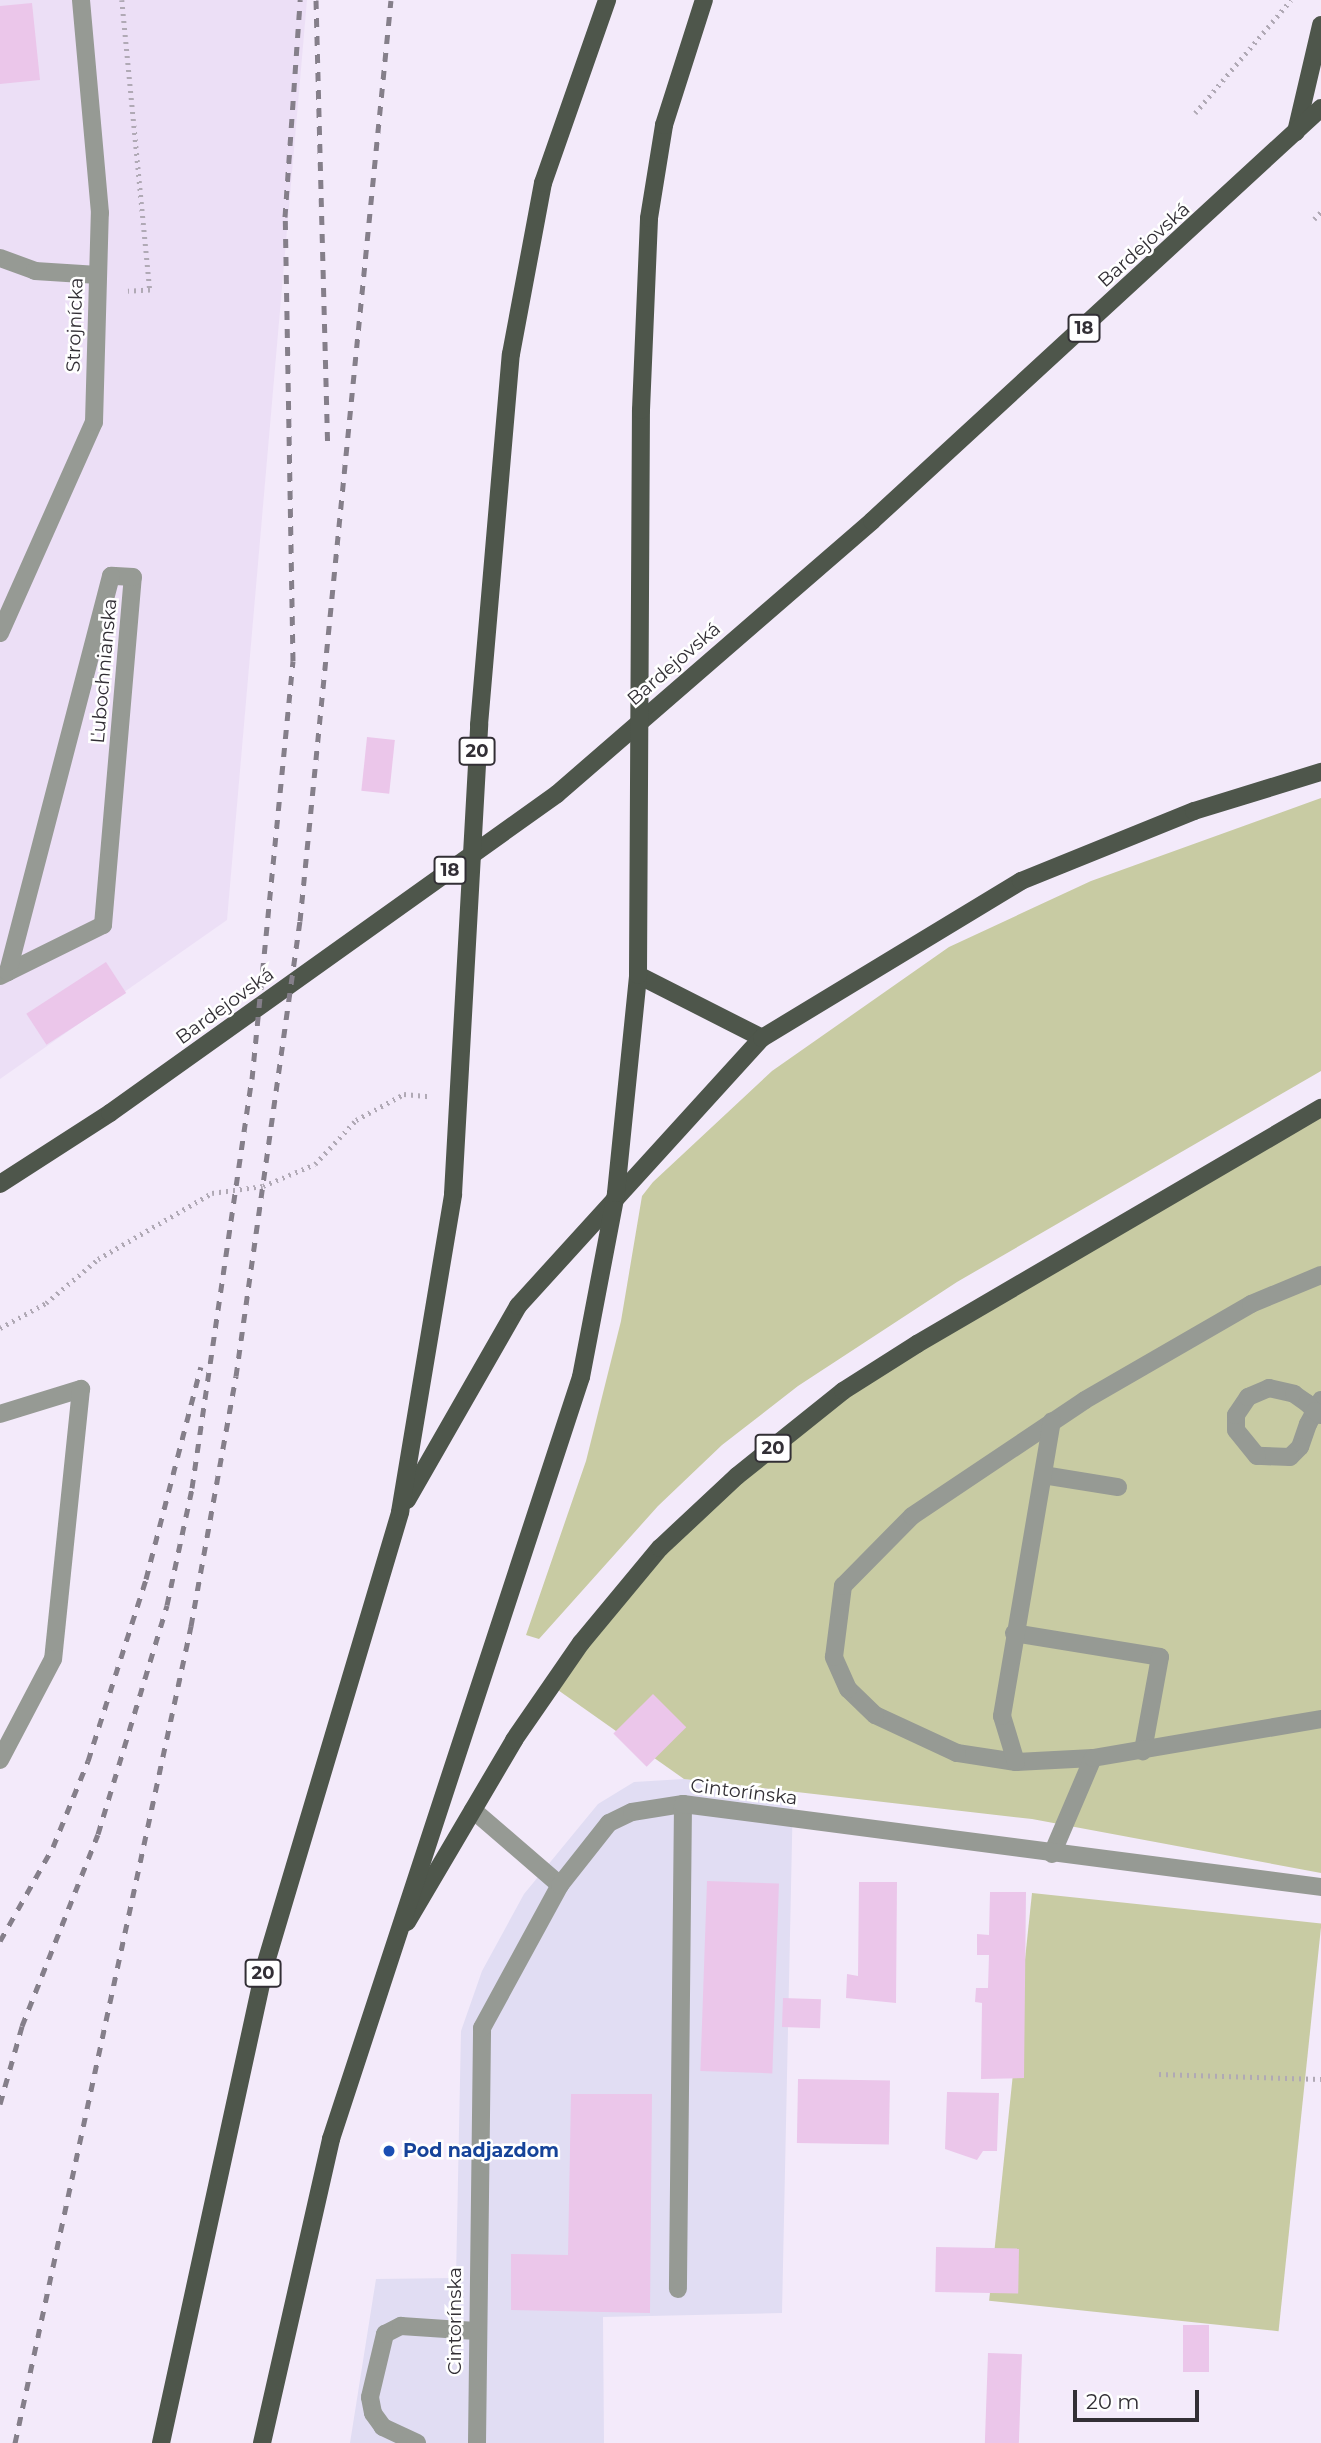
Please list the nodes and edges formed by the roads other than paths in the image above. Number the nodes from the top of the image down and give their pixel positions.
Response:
1 (82, 0) edge
2 (607, 0) edge
3 (704, 0) edge
4 (1321, 25) edge
5 (1321, 108) edge
6 (1321, 124) edge
7 (1296, 135) junction
8 (0, 258) edge
9 (98, 275) junction
10 (0, 633) edge
11 (1321, 772) edge
12 (4, 974) edge
13 (638, 975) junction
14 (762, 1038) junction
15 (1321, 1108) edge
16 (0, 1184) edge
17 (616, 1194) junction
18 (1321, 1275) edge
19 (1319, 1409) edge
20 (0, 1414) edge
21 (1052, 1422) junction
22 (1043, 1475) junction
23 (1118, 1488) dead end
24 (400, 1512) junction
25 (1014, 1633) junction
26 (1321, 1719) edge
27 (1143, 1751) junction
28 (1093, 1758) junction
29 (0, 1760) edge
30 (1016, 1762) junction
31 (683, 1804) junction
32 (473, 1810) junction
33 (1052, 1854) junction
34 (560, 1885) junction
35 (1321, 1887) edge
36 (385, 1958) junction
37 (678, 2289) dead end
38 (476, 2331) junction
39 (161, 2443) edge
40 (262, 2443) edge
41 (418, 2443) edge
42 (477, 2443) edge

1 - 9 street, Strojnícka
2 - 24 main road, 20
3 - 13 main road, 20
4 - 7 main road
5 - 7 main road, Bardejovská / 18
6 - 7 main road
7 - 16 main road, Bardejovská / 18
8 - 9 street
9 - 10 street, Strojnícka
11 - 14 main road, 20
12 - 12 street, Ľubochnianska
13 - 14 main road
13 - 17 main road, 20
14 - 17 main road, 20
15 - 32 main road, 20
17 - 24 main road, 20
17 - 36 main road, 20
18 - 21 street
19 - 19 street
20 - 29 street
21 - 22 street
21 - 30 street
22 - 23 street
22 - 25 street
24 - 39 main road, 20
25 - 27 street
25 - 30 street
26 - 27 street
27 - 28 street
28 - 30 street
28 - 33 street
31 - 33 street, Cintorínska
31 - 34 street, Cintorínska
31 - 37 street
32 - 34 street
32 - 36 main road, 20
33 - 35 street, Cintorínska
34 - 38 street, Cintorínska
36 - 40 main road, 20
38 - 41 street
38 - 42 street, Cintorínska

